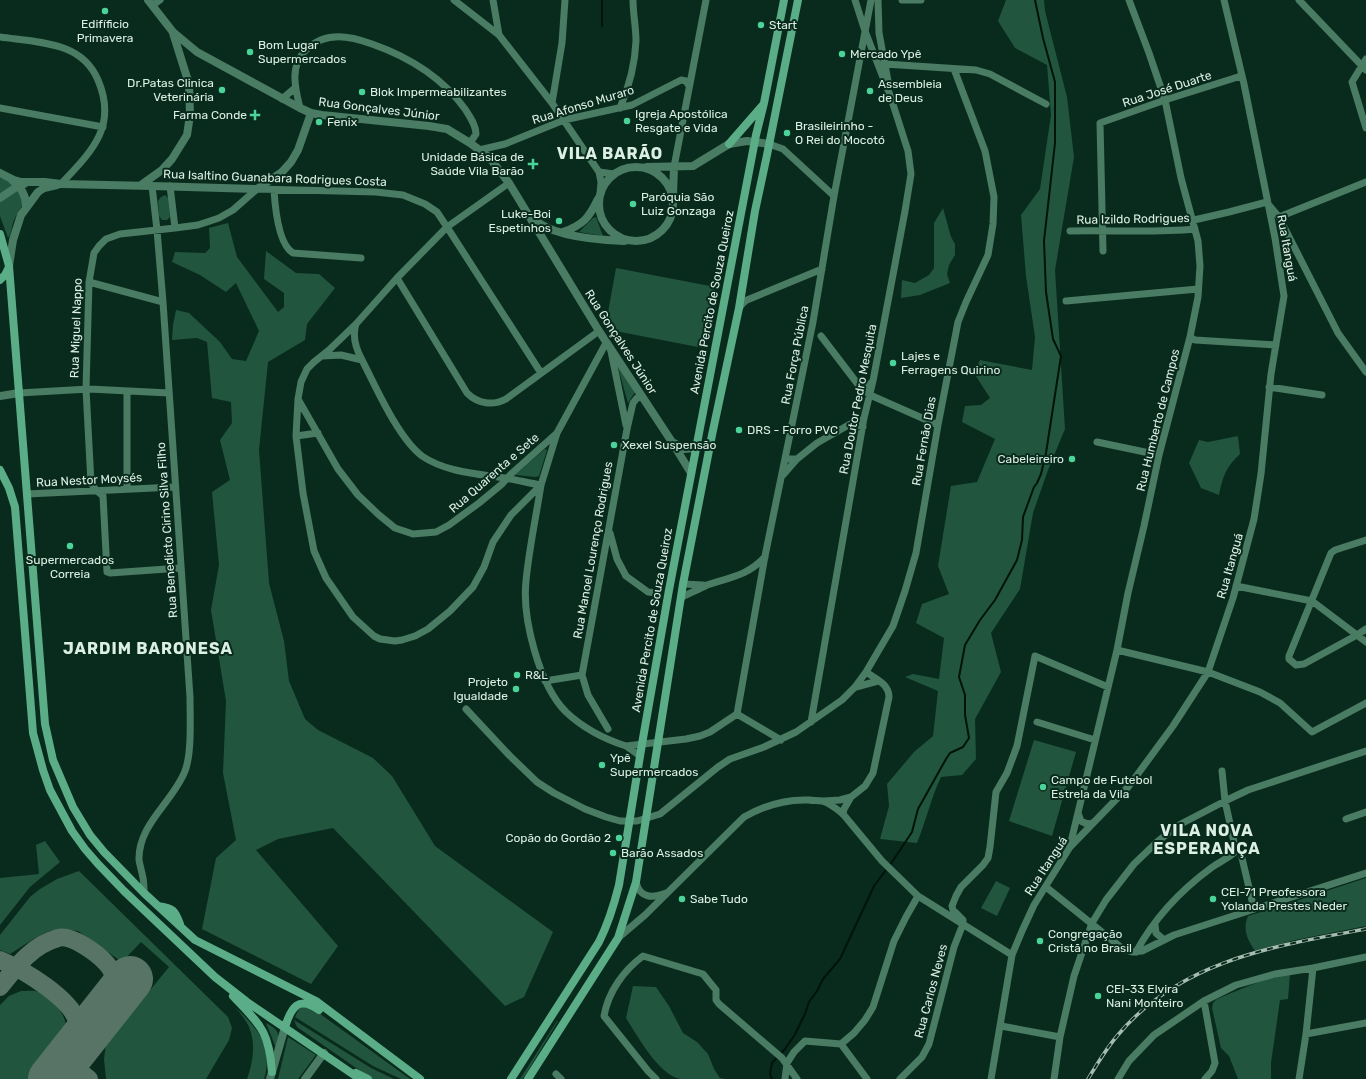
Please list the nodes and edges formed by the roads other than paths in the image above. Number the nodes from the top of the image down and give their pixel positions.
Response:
1 (454, 0) edge
2 (494, 0) edge
3 (565, 0) edge
4 (633, 0) edge
5 (706, 0) edge
6 (784, 0) edge
7 (798, 0) edge
8 (855, 0) edge
9 (871, 0) edge
10 (878, 0) edge
11 (902, 0) edge
12 (921, 0) edge
13 (1128, 0) edge
14 (1224, 0) edge
15 (1301, 1) edge
16 (154, 2) edge
17 (865, 31) junction
18 (173, 32) junction
19 (499, 34) junction
20 (0, 37) edge
21 (197, 52) junction
22 (1366, 59) edge
23 (882, 64) junction
24 (184, 65) junction
25 (1364, 68) edge
26 (954, 69) junction
27 (1242, 76) junction
28 (689, 86) junction
29 (295, 88) junction
30 (282, 99) junction
31 (1165, 100) junction
32 (552, 103) junction
33 (764, 103) junction
34 (1046, 104) dead end
35 (0, 108) edge
36 (300, 108) junction
37 (620, 108) junction
38 (311, 113) junction
39 (564, 120) junction
40 (103, 127) junction
41 (1366, 128) edge
42 (755, 141) junction
43 (470, 143) junction
44 (729, 144) junction
45 (769, 144) junction
46 (479, 150) junction
47 (636, 167) junction
48 (674, 167) junction
49 (162, 170) junction
50 (599, 172) junction
51 (614, 174) junction
52 (4, 175) edge
53 (32, 182) junction
54 (1366, 182) edge
55 (509, 183) junction
56 (61, 184) junction
57 (18, 186) junction
58 (141, 186) junction
59 (156, 186) junction
60 (170, 186) junction
61 (257, 189) junction
62 (274, 190) junction
63 (600, 194) junction
64 (834, 196) junction
65 (0, 198) edge
66 (1267, 202) junction
67 (26, 206) junction
68 (673, 208) junction
69 (527, 211) junction
70 (1279, 217) junction
71 (1194, 220) junction
72 (448, 226) junction
73 (175, 228) junction
74 (1195, 229) junction
75 (157, 230) junction
76 (1103, 230) junction
77 (1285, 230) junction
78 (1273, 231) junction
79 (563, 232) junction
80 (1070, 232) dead end
81 (0, 234) edge
82 (635, 242) junction
83 (1103, 251) dead end
84 (361, 258) dead end
85 (9, 266) junction
86 (822, 269) junction
87 (397, 278) junction
88 (0, 280) edge
89 (88, 282) junction
90 (1198, 288) junction
91 (1066, 301) dead end
92 (163, 302) junction
93 (739, 308) junction
94 (813, 322) junction
95 (356, 324) junction
96 (599, 331) junction
97 (810, 336) junction
98 (821, 336) junction
99 (1190, 337) junction
100 (1276, 345) junction
101 (609, 346) junction
102 (322, 356) junction
103 (362, 360) junction
104 (1366, 372) edge
105 (541, 373) junction
106 (873, 381) junction
107 (860, 387) junction
108 (1269, 387) junction
109 (86, 389) junction
110 (126, 391) junction
111 (19, 393) junction
112 (169, 393) junction
113 (870, 395) junction
114 (1322, 395) dead end
115 (0, 396) edge
116 (642, 397) junction
117 (298, 399) junction
118 (864, 418) junction
119 (852, 423) junction
120 (938, 425) junction
121 (863, 427) junction
122 (626, 429) junction
123 (318, 433) junction
124 (557, 433) junction
125 (712, 435) junction
126 (296, 436) junction
127 (672, 442) junction
128 (1097, 442) dead end
129 (696, 448) junction
130 (1159, 455) junction
131 (786, 459) junction
132 (797, 459) junction
133 (0, 470) edge
134 (691, 474) junction
135 (782, 475) junction
136 (507, 479) junction
137 (541, 485) junction
138 (175, 487) junction
139 (127, 489) junction
140 (96, 490) junction
141 (27, 494) junction
142 (682, 524) junction
143 (609, 526) junction
144 (1366, 540) edge
145 (615, 552) junction
146 (604, 553) junction
147 (765, 556) junction
148 (181, 568) junction
149 (747, 572) junction
150 (762, 577) junction
151 (683, 584) junction
152 (707, 585) junction
153 (1236, 586) junction
154 (669, 590) junction
155 (658, 593) junction
156 (682, 597) junction
157 (1312, 601) junction
158 (668, 602) junction
159 (1366, 629) edge
160 (1357, 635) junction
161 (1366, 642) edge
162 (1117, 650) junction
163 (866, 672) junction
164 (1208, 672) junction
165 (582, 675) junction
166 (545, 681) junction
167 (878, 681) junction
168 (856, 687) junction
169 (1108, 687) junction
170 (1366, 703) edge
171 (814, 705) junction
172 (466, 709) dead end
173 (824, 712) junction
174 (737, 714) junction
175 (811, 722) junction
176 (1037, 722) dead end
177 (608, 729) junction
178 (604, 738) junction
179 (781, 740) junction
180 (1095, 740) junction
181 (658, 742) junction
182 (616, 743) junction
183 (642, 744) junction
184 (626, 746) junction
185 (1366, 752) edge
186 (640, 756) junction
187 (1222, 771) dead end
188 (851, 797) junction
189 (822, 801) junction
190 (1225, 801) junction
191 (1078, 812) junction
192 (1366, 812) edge
193 (843, 814) junction
194 (645, 819) junction
195 (1346, 819) dead end
196 (620, 821) junction
197 (630, 821) junction
198 (1093, 823) junction
199 (628, 832) junction
200 (1070, 847) junction
201 (1242, 858) dead end
202 (1366, 873) edge
203 (143, 878) junction
204 (132, 882) junction
205 (636, 882) junction
206 (1046, 887) junction
207 (668, 892) junction
208 (144, 893) junction
209 (918, 896) junction
210 (1254, 909) junction
211 (1092, 923) junction
212 (963, 924) junction
213 (1154, 925) junction
214 (1156, 933) junction
215 (618, 938) junction
216 (1144, 940) junction
217 (1164, 940) junction
218 (1155, 944) junction
219 (1147, 949) junction
220 (1136, 952) junction
221 (1012, 955) junction
222 (1366, 957) edge
223 (1313, 968) junction
224 (215, 976) junction
225 (1204, 1001) junction
226 (289, 1015) junction
227 (1366, 1023) edge
228 (1001, 1026) junction
229 (286, 1027) junction
230 (1306, 1034) junction
231 (300, 1037) junction
232 (1060, 1037) junction
233 (841, 1044) junction
234 (324, 1053) junction
235 (386, 1053) junction
236 (785, 1060) junction
237 (338, 1063) junction
238 (271, 1076) edge
239 (786, 1078) edge
240 (305, 1079) edge
241 (360, 1079) edge
242 (368, 1079) edge
243 (420, 1079) edge
244 (511, 1079) edge
245 (528, 1079) edge
246 (656, 1079) edge
247 (797, 1079) edge
248 (867, 1079) edge
249 (900, 1079) edge
250 (991, 1079) edge
251 (1054, 1079) edge
252 (1118, 1079) edge
253 (1205, 1079) edge
254 (1300, 1079) edge

1 - 19 street
2 - 19 street
3 - 32 street
4 - 37 street
5 - 28 street
6 - 33 main road, Avenida Percito de Souza Queiroz
7 - 45 main road, Avenida Percito de Souza Queiroz
8 - 17 street
9 - 17 street, Rua Força Pública
10 - 23 street
11 - 12 street
13 - 31 street, Rua Humberto de Campos
14 - 27 street, Rua Itanguá
15 - 25 street
16 - 18 street, Rua Gonçalves Júnior
17 - 23 street
17 - 64 street, Rua Força Pública
18 - 21 street, Rua Gonçalves Júnior
18 - 24 street
19 - 32 street
20 - 40 street
21 - 24 street
21 - 30 street, Rua Gonçalves Júnior
22 - 25 street
23 - 26 street
23 - 106 street, Rua Doutor Pedro Mesquita
24 - 49 street
25 - 41 street
26 - 34 street
26 - 120 street, Rua Fernão Dias
27 - 31 street, Rua José Duarte
27 - 66 street, Rua Itanguá
28 - 37 street, Rua Afonso Muraro
28 - 48 street
29 - 30 street
29 - 36 street
29 - 43 street
30 - 36 street, Rua Gonçalves Júnior
31 - 71 street, Rua Humberto de Campos
31 - 76 street, Rua José Duarte
32 - 39 street
33 - 42 main road, Avenida Percito de Souza Queiroz
33 - 44 main road
35 - 40 street
36 - 38 street, Rua Gonçalves Júnior
37 - 39 street, Rua Afonso Muraro
38 - 43 street, Rua Gonçalves Júnior
38 - 61 street, Rua Miguel Nappo
39 - 46 street, Rua Afonso Muraro
39 - 50 street
40 - 56 street
42 - 44 street
42 - 45 street
42 - 129 main road, Avenida Percito de Souza Queiroz
43 - 46 street, Rua Gonçalves Júnior
44 - 48 street
45 - 64 street
45 - 93 main road, Avenida Percito de Souza Queiroz
46 - 55 street, Rua Gonçalves Júnior
47 - 48 street
47 - 51 street
47 - 68 street
48 - 68 street
49 - 58 street
49 - 59 street
50 - 51 street
50 - 63 street
51 - 63 street
52 - 53 street, Rua Isaltino Guanabara Rodrigues Costa
52 - 57 street
53 - 56 street, Rua Isaltino Guanabara Rodrigues Costa
53 - 57 street, Rua Isaltino Guanabara Rodrigues Costa
54 - 70 street
55 - 69 street, Rua Gonçalves Júnior
55 - 72 street
56 - 58 street, Rua Isaltino Guanabara Rodrigues Costa
56 - 67 street, Rua Isaltino Guanabara Rodrigues Costa
57 - 65 street, Rua Isaltino Guanabara Rodrigues Costa
57 - 67 street
58 - 59 street, Rua Isaltino Guanabara Rodrigues Costa
59 - 60 street, Rua Isaltino Guanabara Rodrigues Costa
59 - 75 street, Rua Benedicto Cirino Silva Filho
60 - 61 street, Rua Isaltino Guanabara Rodrigues Costa
60 - 73 street
61 - 62 street, Rua Isaltino Guanabara Rodrigues Costa
61 - 73 street, Rua Miguel Nappo
62 - 72 street, Rua Isaltino Guanabara Rodrigues Costa
62 - 84 street
63 - 79 street
63 - 82 street
64 - 86 street, Rua Força Pública
66 - 70 street
66 - 71 street
66 - 78 street, Rua Itanguá
67 - 85 street, Rua Isaltino Guanabara Rodrigues Costa
68 - 82 street
69 - 79 street
69 - 96 street, Rua Gonçalves Júnior
70 - 77 street
71 - 74 street, Rua Humberto de Campos
72 - 87 street
72 - 105 street, Rua Isaltino Guanabara Rodrigues Costa
73 - 75 street, Rua Miguel Nappo
74 - 76 street, Rua Izildo Rodrigues
74 - 90 street, Rua Humberto de Campos
75 - 89 street, Rua Miguel Nappo
75 - 92 street, Rua Benedicto Cirino Silva Filho
76 - 80 street, Rua Izildo Rodrigues
76 - 83 street
77 - 78 street
77 - 104 street
78 - 100 street, Rua Itanguá
79 - 82 street
81 - 85 main road
85 - 88 main road
85 - 111 main road
86 - 93 street
86 - 94 street, Rua Força Pública
87 - 95 street
87 - 105 street
89 - 92 street
89 - 109 street, Rua Miguel Nappo
90 - 91 street
90 - 99 street, Rua Humberto de Campos
92 - 112 street, Rua Benedicto Cirino Silva Filho
93 - 125 main road, Avenida Percito de Souza Queiroz
94 - 97 street, Rua Força Pública
94 - 98 street
95 - 102 street
95 - 103 street
96 - 101 street, Rua Gonçalves Júnior
96 - 105 street
97 - 98 street
97 - 131 street, Rua Força Pública
98 - 107 street
99 - 100 street
99 - 130 street, Rua Humberto de Campos
100 - 108 street, Rua Itanguá
101 - 116 street, Rua Gonçalves Júnior
101 - 122 street, Rua Manoel Lourenço Rodrigues
101 - 124 street
102 - 103 street
102 - 117 street
103 - 136 street
106 - 107 street
106 - 113 street, Rua Doutor Pedro Mesquita
107 - 113 street
108 - 114 street
108 - 153 street, Rua Itanguá
109 - 110 street
109 - 111 street
109 - 140 street, Rua Miguel Nappo
110 - 112 street
110 - 139 street
111 - 115 street
111 - 141 main road
112 - 138 street, Rua Benedicto Cirino Silva Filho
113 - 118 street, Rua Doutor Pedro Mesquita
113 - 120 street
116 - 122 street, Rua Manoel Lourenço Rodrigues
116 - 127 street, Rua Gonçalves Júnior
117 - 123 street, Rua Quarenta e Sete
117 - 126 street
118 - 119 street
118 - 121 street, Rua Doutor Pedro Mesquita
119 - 121 street
119 - 132 street
120 - 163 street, Rua Fernão Dias
121 - 171 street, Rua Doutor Pedro Mesquita
122 - 143 street, Rua Manoel Lourenço Rodrigues
123 - 126 street
123 - 136 street, Rua Quarenta e Sete
124 - 136 street, Rua Quarenta e Sete
124 - 137 street
125 - 129 main road
125 - 151 main road, Avenida Percito de Souza Queiroz
126 - 137 street
127 - 129 street
127 - 134 street, Rua Gonçalves Júnior
128 - 130 street
129 - 134 main road, Avenida Percito de Souza Queiroz
130 - 162 street, Rua Humberto de Campos
131 - 132 street
131 - 135 street, Rua Força Pública
132 - 135 street
133 - 224 main road
134 - 142 main road, Avenida Percito de Souza Queiroz
135 - 147 street, Rua Força Pública
136 - 137 street
137 - 166 street
138 - 139 street, Rua Nestor Moysés
138 - 148 street, Rua Benedicto Cirino Silva Filho
139 - 140 street, Rua Nestor Moysés
140 - 141 street, Rua Nestor Moysés
140 - 148 street, Rua Miguel Nappo
141 - 204 main road
142 - 151 main road
142 - 154 main road, Avenida Percito de Souza Queiroz
143 - 145 street
143 - 146 street, Rua Manoel Lourenço Rodrigues
144 - 157 street
145 - 146 street
145 - 155 street
146 - 165 street, Rua Manoel Lourenço Rodrigues
147 - 149 street
147 - 150 street, Rua Força Pública
148 - 203 street, Rua Benedicto Cirino Silva Filho
149 - 150 street
149 - 152 street
150 - 174 street, Rua Força Pública
151 - 152 street
151 - 156 main road, Avenida Percito de Souza Queiroz
152 - 156 street
153 - 157 street
153 - 164 street, Rua Itanguá
154 - 155 street
154 - 158 main road, Avenida Percito de Souza Queiroz
155 - 158 street
156 - 181 main road, Avenida Percito de Souza Queiroz
157 - 160 street
157 - 160 street
158 - 183 main road, Avenida Percito de Souza Queiroz
159 - 160 street
160 - 161 street
162 - 164 street
162 - 169 street, Rua Humberto de Campos
163 - 167 street
163 - 168 street, Rua Fernão Dias
164 - 170 street
164 - 198 street, Rua Itanguá
165 - 166 street
165 - 177 street, Rua Manoel Lourenço Rodrigues
166 - 178 street
167 - 168 street
167 - 188 street
168 - 173 street
169 - 180 street, Rua Humberto de Campos
169 - 212 street
171 - 173 street
171 - 175 street, Rua Doutor Pedro Mesquita
172 - 196 street
173 - 175 street
174 - 179 street
174 - 181 street
175 - 179 street
176 - 180 street
177 - 178 street
177 - 182 street, Rua Manoel Lourenço Rodrigues
178 - 182 street
179 - 194 street
180 - 191 street, Rua Humberto de Campos
181 - 183 street
181 - 194 main road, Avenida Percito de Souza Queiroz
182 - 184 street
183 - 184 street
183 - 186 main road, Avenida Percito de Souza Queiroz
184 - 186 street
185 - 190 street
186 - 197 main road, Avenida Percito de Souza Queiroz
187 - 190 street
188 - 189 street
188 - 193 street
189 - 193 street
189 - 207 street
190 - 211 street
190 - 213 street
191 - 198 street
191 - 200 street, Rua Humberto de Campos
192 - 195 street
193 - 209 street
194 - 197 street
194 - 205 main road, Avenida Percito de Souza Queiroz
196 - 197 street
196 - 199 street
197 - 199 main road, Avenida Percito de Souza Queiroz
198 - 200 street, Rua Itanguá
199 - 244 main road, Avenida Percito de Souza Queiroz
200 - 206 street, Rua Itanguá
201 - 210 street
202 - 210 street
203 - 204 street
203 - 208 street
204 - 208 main road
205 - 207 street
205 - 215 main road, Avenida Percito de Souza Queiroz
206 - 211 street
206 - 221 street, Rua Itanguá
207 - 215 street
208 - 235 main road
209 - 212 street
209 - 233 street
210 - 217 street
211 - 220 street
211 - 232 street
212 - 221 street
212 - 249 street, Rua Carlos Neves
213 - 214 street
213 - 216 street
214 - 217 street
214 - 218 street
215 - 245 main road, Avenida Percito de Souza Queiroz
216 - 219 street
216 - 220 street
217 - 218 street
218 - 219 street
219 - 220 street
221 - 228 street, Rua Itanguá
222 - 223 street
223 - 225 street
223 - 230 street
224 - 229 main road
224 - 238 main road
225 - 252 street
225 - 253 street
226 - 229 main road
226 - 231 main road
226 - 235 main road
227 - 230 street
228 - 232 street
228 - 250 street, Rua Itanguá
229 - 231 main road
229 - 238 street
230 - 254 street
231 - 234 main road
232 - 251 street
233 - 236 street
233 - 248 street
234 - 237 main road
234 - 240 street
235 - 243 main road
236 - 239 street
236 - 246 street
236 - 247 street
237 - 241 main road
237 - 242 main road

